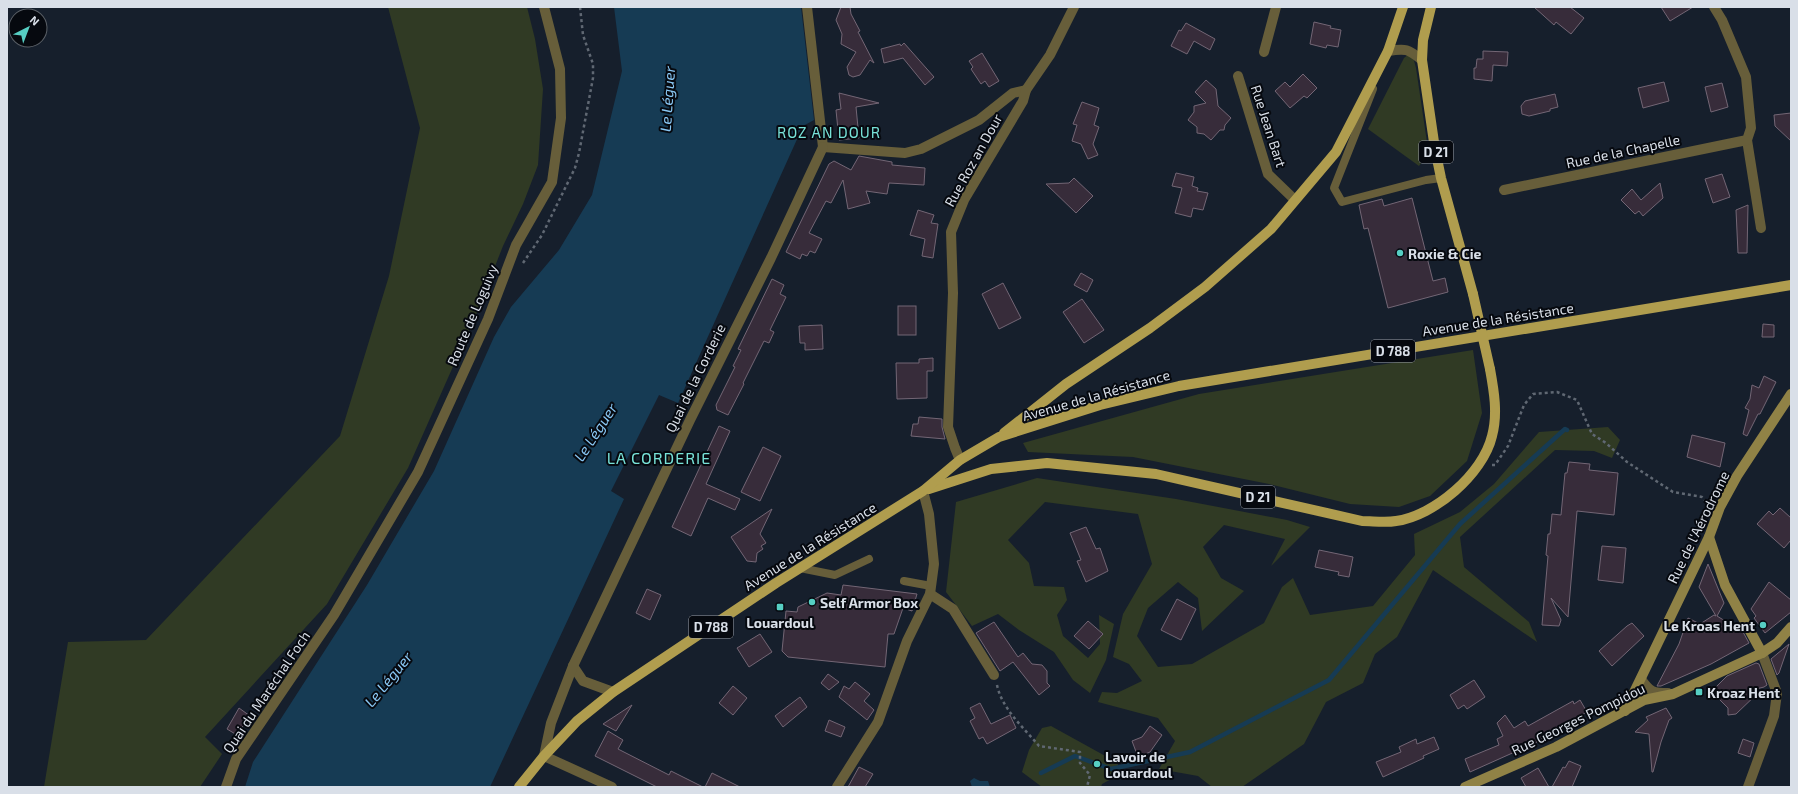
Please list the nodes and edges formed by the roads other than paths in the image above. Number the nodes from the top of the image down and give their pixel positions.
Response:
1 (544, 7) edge
2 (807, 7) edge
3 (1074, 7) edge
4 (1276, 7) edge
5 (1403, 7) edge
6 (1430, 7) edge
7 (1714, 7) edge
8 (1388, 51) junction
9 (1264, 52) dead end
10 (1422, 60) junction
11 (1238, 76) dead end
12 (1026, 90) junction
13 (1747, 140) junction
14 (823, 147) junction
15 (1441, 178) junction
16 (1504, 190) dead end
17 (1295, 200) junction
18 (1761, 228) dead end
19 (1791, 285) edge
20 (1791, 394) edge
21 (999, 437) junction
22 (960, 460) junction
23 (923, 491) junction
24 (1709, 537) junction
25 (869, 559) dead end
26 (800, 568) junction
27 (904, 581) dead end
28 (930, 590) junction
29 (334, 615) joint
30 (1791, 627) edge
31 (1762, 653) junction
32 (573, 666) junction
33 (994, 675) road end
34 (1641, 679) junction
35 (613, 692) junction
36 (1673, 694) junction
37 (1625, 711) junction
38 (544, 756) junction
39 (226, 787) edge
40 (519, 787) edge
41 (612, 787) edge
42 (837, 787) edge
43 (1465, 787) edge
44 (1748, 787) edge

1 - 29 street, Route de Loguivy
2 - 14 street
3 - 12 street, Rue Roz an Dour
4 - 9 street
5 - 8 main road
6 - 10 main road, D 21
7 - 13 street
8 - 10 street
8 - 15 lane
8 - 17 main road
10 - 15 main road, D 21
11 - 17 street, Rue Jean Bart
12 - 14 street
12 - 22 street, Rue Roz an Dour
13 - 16 street, Rue de la Chapelle
13 - 18 street
14 - 32 street, Quai de la Corderie
15 - 23 main road, D 21, bridge
17 - 21 main road
19 - 21 main road, Avenue de la Résistance / D 788
20 - 24 street, Rue de l'Aérodrome
21 - 22 main road, Avenue de la Résistance / D 788
22 - 23 main road, Avenue de la Résistance / D 788
23 - 26 main road, Avenue de la Résistance / D 788
23 - 28 street
24 - 31 street
24 - 34 street, Rue de l'Aérodrome
25 - 26 lane
26 - 35 main road, Avenue de la Résistance / D 788
27 - 28 lane
28 - 33 street
28 - 42 street
29 - 39 street, Quai du Maréchal Foch
30 - 31 street, Rue Georges Pompidou
31 - 36 street, Rue Georges Pompidou
31 - 44 street
32 - 35 street
32 - 38 street, Quai de la Corderie
34 - 36 street
34 - 37 street, Rue de l'Aérodrome
35 - 38 main road, Avenue de la Résistance / D 788
36 - 37 street, Rue Georges Pompidou
37 - 43 street, Rue Georges Pompidou
38 - 40 main road, Avenue de la Résistance / D 788
38 - 41 street

